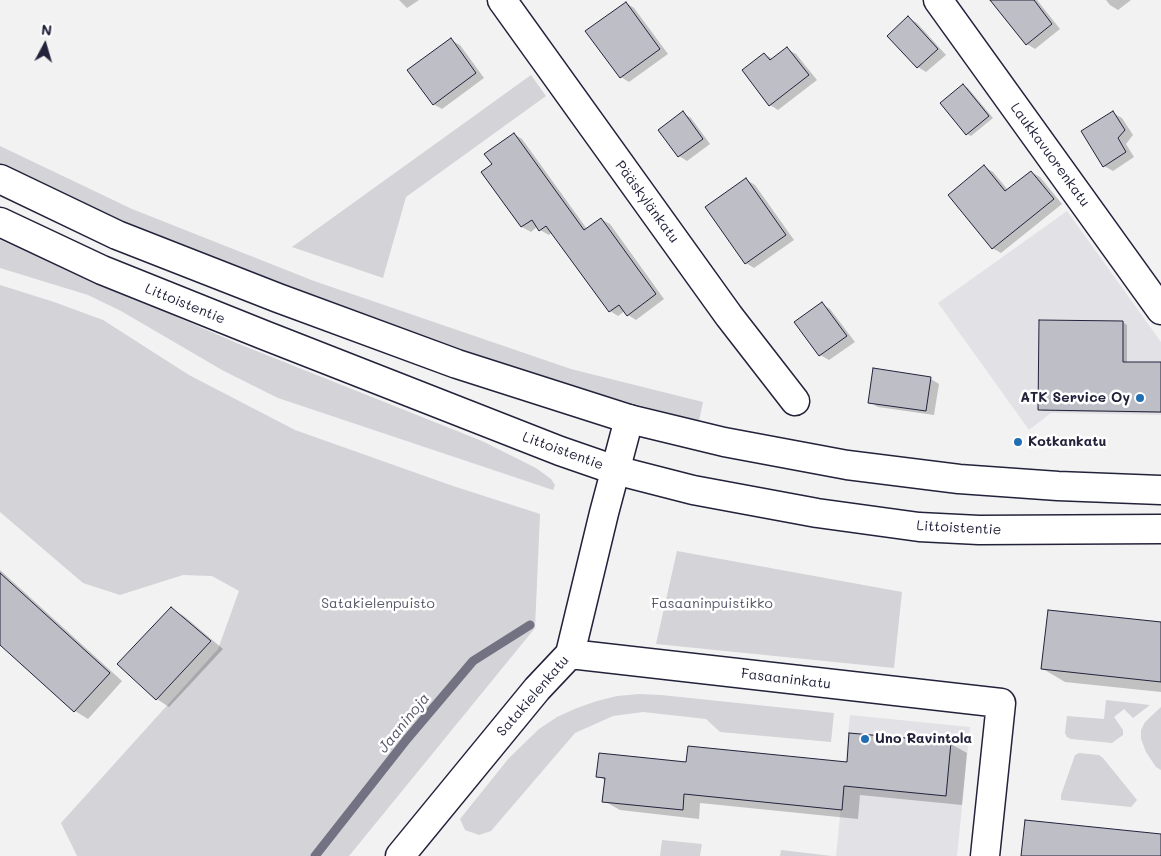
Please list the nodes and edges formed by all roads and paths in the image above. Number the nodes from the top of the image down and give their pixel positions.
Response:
1 (502, 0) edge
2 (938, 0) edge
3 (0, 180) edge
4 (0, 222) edge
5 (1161, 310) edge
6 (795, 401) dead end
7 (629, 420) junction
8 (615, 470) junction
9 (1161, 490) edge
10 (1161, 529) edge
11 (570, 654) junction
12 (400, 856) edge
13 (986, 856) edge

1 - 6 main road, Pääskylänkatu
2 - 5 main road, Laukkavuorenkatu
3 - 7 main road
4 - 8 main road, Littoistentie
7 - 8 main road, Satakielenkatu
7 - 9 main road
8 - 10 main road, Littoistentie
8 - 11 main road, Satakielenkatu
11 - 12 main road, Satakielenkatu
11 - 13 main road, Fasaaninkatu

